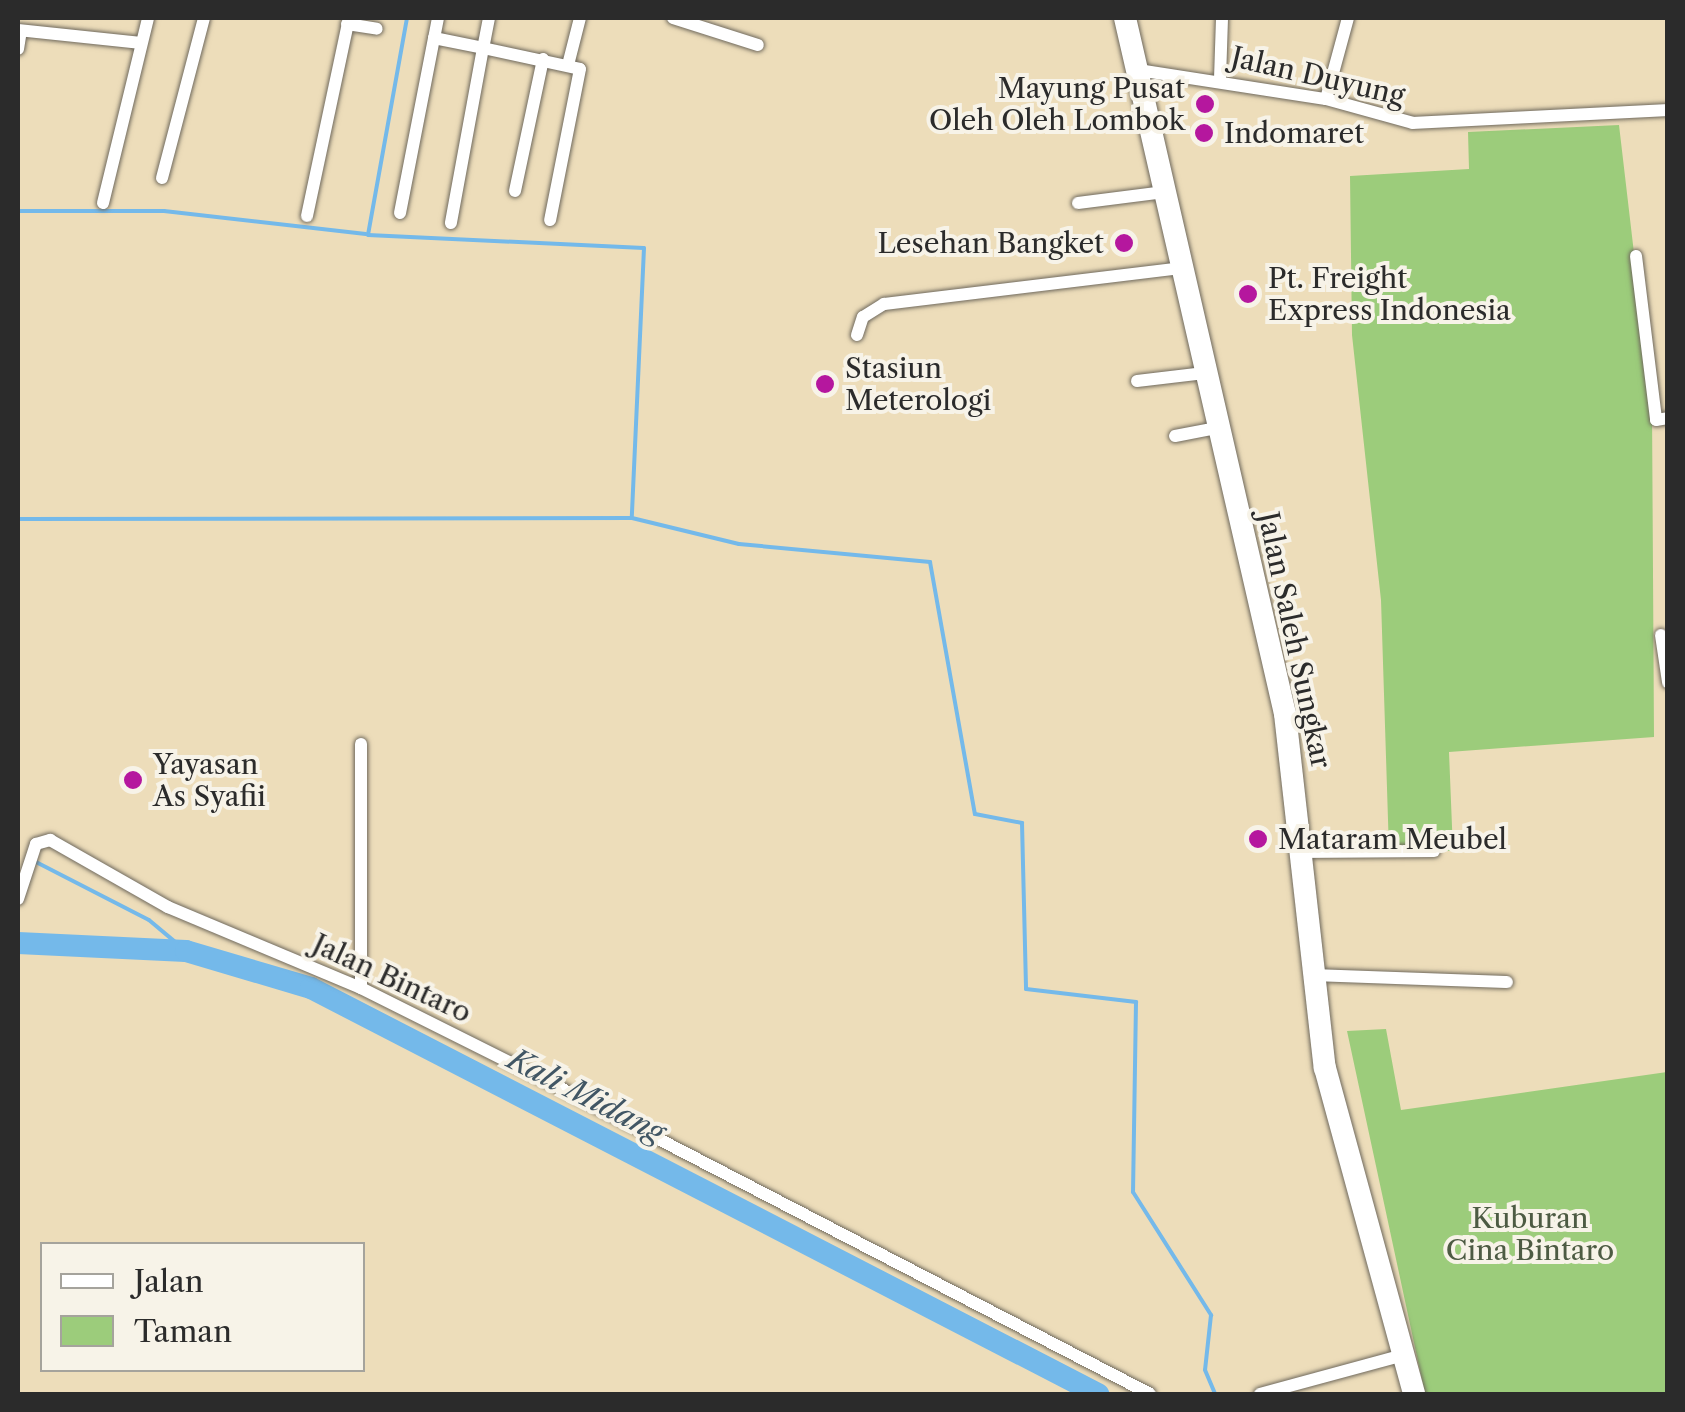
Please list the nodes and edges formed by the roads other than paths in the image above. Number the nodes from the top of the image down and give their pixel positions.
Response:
1 (91, 18) edge
2 (148, 18) edge
3 (204, 18) edge
4 (438, 18) edge
5 (489, 18) edge
6 (580, 18) edge
7 (674, 18) edge
8 (1125, 18) edge
9 (1222, 18) edge
10 (1348, 18) edge
11 (348, 21) edge
12 (377, 29) dead end
13 (19, 31) edge
14 (87, 35) junction
15 (434, 38) junction
16 (140, 44) junction
17 (758, 45) dead end
18 (483, 48) junction
19 (18, 49) edge
20 (543, 60) junction
21 (568, 65) junction
22 (1138, 70) junction
23 (1220, 79) junction
24 (1326, 99) junction
25 (1668, 110) edge
26 (162, 178) dead end
27 (516, 191) dead end
28 (1164, 192) junction
29 (103, 203) dead end
30 (1078, 203) dead end
31 (400, 213) dead end
32 (307, 216) dead end
33 (550, 220) dead end
34 (451, 223) dead end
35 (1636, 256) dead end
36 (1181, 268) junction
37 (857, 336) dead end
38 (1205, 373) junction
39 (1137, 381) dead end
40 (1668, 418) edge
41 (1217, 428) junction
42 (1175, 436) dead end
43 (1661, 635) dead end
44 (1668, 682) edge
45 (361, 744) dead end
46 (1434, 850) dead end
47 (1302, 852) junction
48 (18, 899) edge
49 (1312, 975) junction
50 (1508, 982) dead end
51 (361, 988) junction
52 (1404, 1355) junction
53 (1150, 1394) edge
54 (1260, 1394) edge
55 (1414, 1394) edge

1 - 14 street
2 - 16 street
3 - 26 street
4 - 15 street
5 - 18 street
6 - 21 street
7 - 17 street
8 - 22 highway, Jalan Saleh Sungkar
9 - 23 street
10 - 24 street
11 - 12 street
11 - 32 street
13 - 14 street
13 - 19 street
14 - 16 street
15 - 18 street
15 - 31 street
16 - 29 street
18 - 20 street
18 - 34 street
20 - 21 street
20 - 27 street
21 - 33 street
22 - 23 street, Jalan Duyung
22 - 28 highway, Jalan Saleh Sungkar
23 - 24 street, Jalan Duyung
24 - 25 street, Jalan Duyung
28 - 30 street
28 - 36 highway, Jalan Saleh Sungkar
35 - 40 street
36 - 37 street
36 - 38 highway, Jalan Saleh Sungkar
38 - 39 street
38 - 41 highway, Jalan Saleh Sungkar
41 - 42 street
41 - 47 highway, Jalan Saleh Sungkar
43 - 44 street
45 - 51 street
46 - 47 street
47 - 49 highway, Jalan Saleh Sungkar
48 - 51 street, Jalan Bintaro
49 - 50 street
49 - 52 highway, Jalan Saleh Sungkar
51 - 53 street, Jalan Bintaro
52 - 54 street
52 - 55 highway, Jalan Saleh Sungkar

